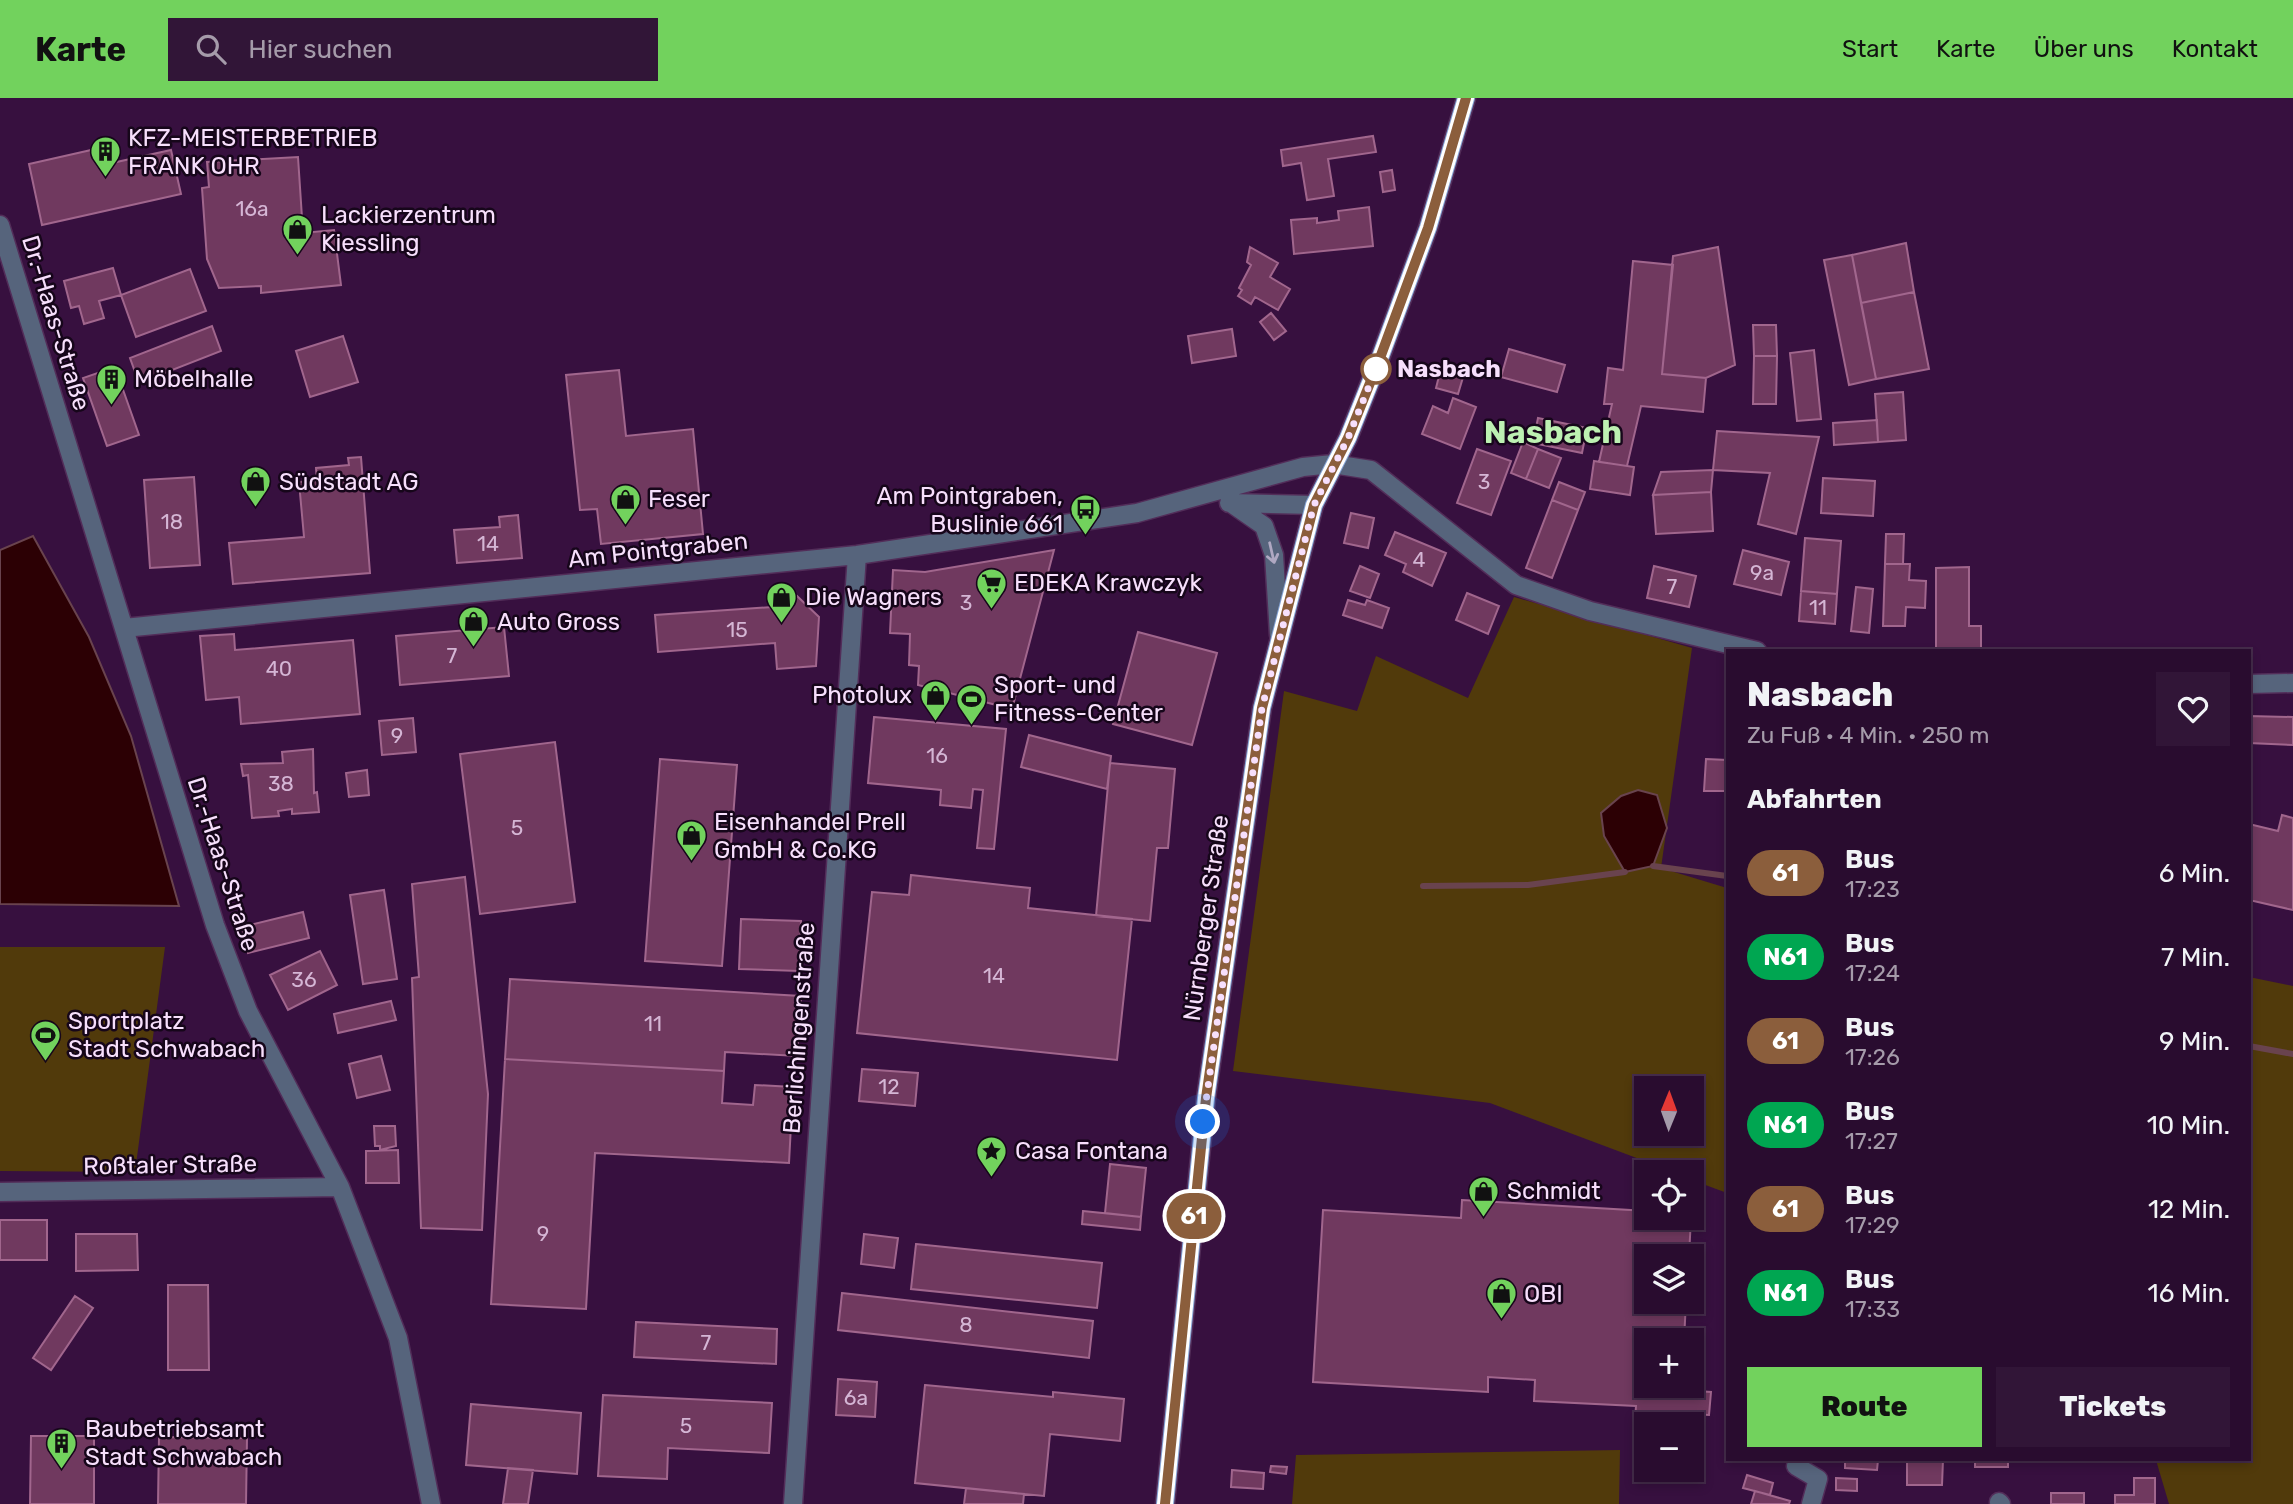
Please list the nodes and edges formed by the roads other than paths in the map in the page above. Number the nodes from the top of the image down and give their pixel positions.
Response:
1 (1466, 98) edge
2 (0, 225) edge
3 (8, 277) edge
4 (1333, 464) junction
5 (1195, 498) junction
6 (1231, 503) junction
7 (1314, 505) junction
8 (857, 555) junction
9 (124, 628) junction
10 (1279, 635) junction
11 (1749, 649) edge
12 (2293, 683) edge
13 (2251, 684) edge
14 (340, 1187) junction
15 (0, 1192) edge
16 (1796, 1466) dead end
17 (431, 1504) edge
18 (793, 1504) edge
19 (1165, 1504) edge
20 (1811, 1504) edge

1 - 4 main road, Nürnberger Straße
2 - 3 street, Dr.-Haas-Straße
3 - 9 street, Dr.-Haas-Straße
4 - 5 street, Am Pointgraben
4 - 7 main road, Nürnberger Straße
4 - 11 street, Am Pointgraben
5 - 6 street, Am Pointgraben
5 - 8 street, Am Pointgraben
6 - 7 street, Am Pointgraben
6 -> 10 street, Am Pointgraben
7 - 10 main road, Nürnberger Straße
8 - 9 street, Am Pointgraben
8 - 18 street, Berlichingenstraße
9 - 14 street, Dr.-Haas-Straße
10 - 19 main road, Nürnberger Straße
12 - 13 street
14 - 15 street, Roßtaler Straße
14 - 17 street, Dr.-Haas-Straße
16 - 20 street

